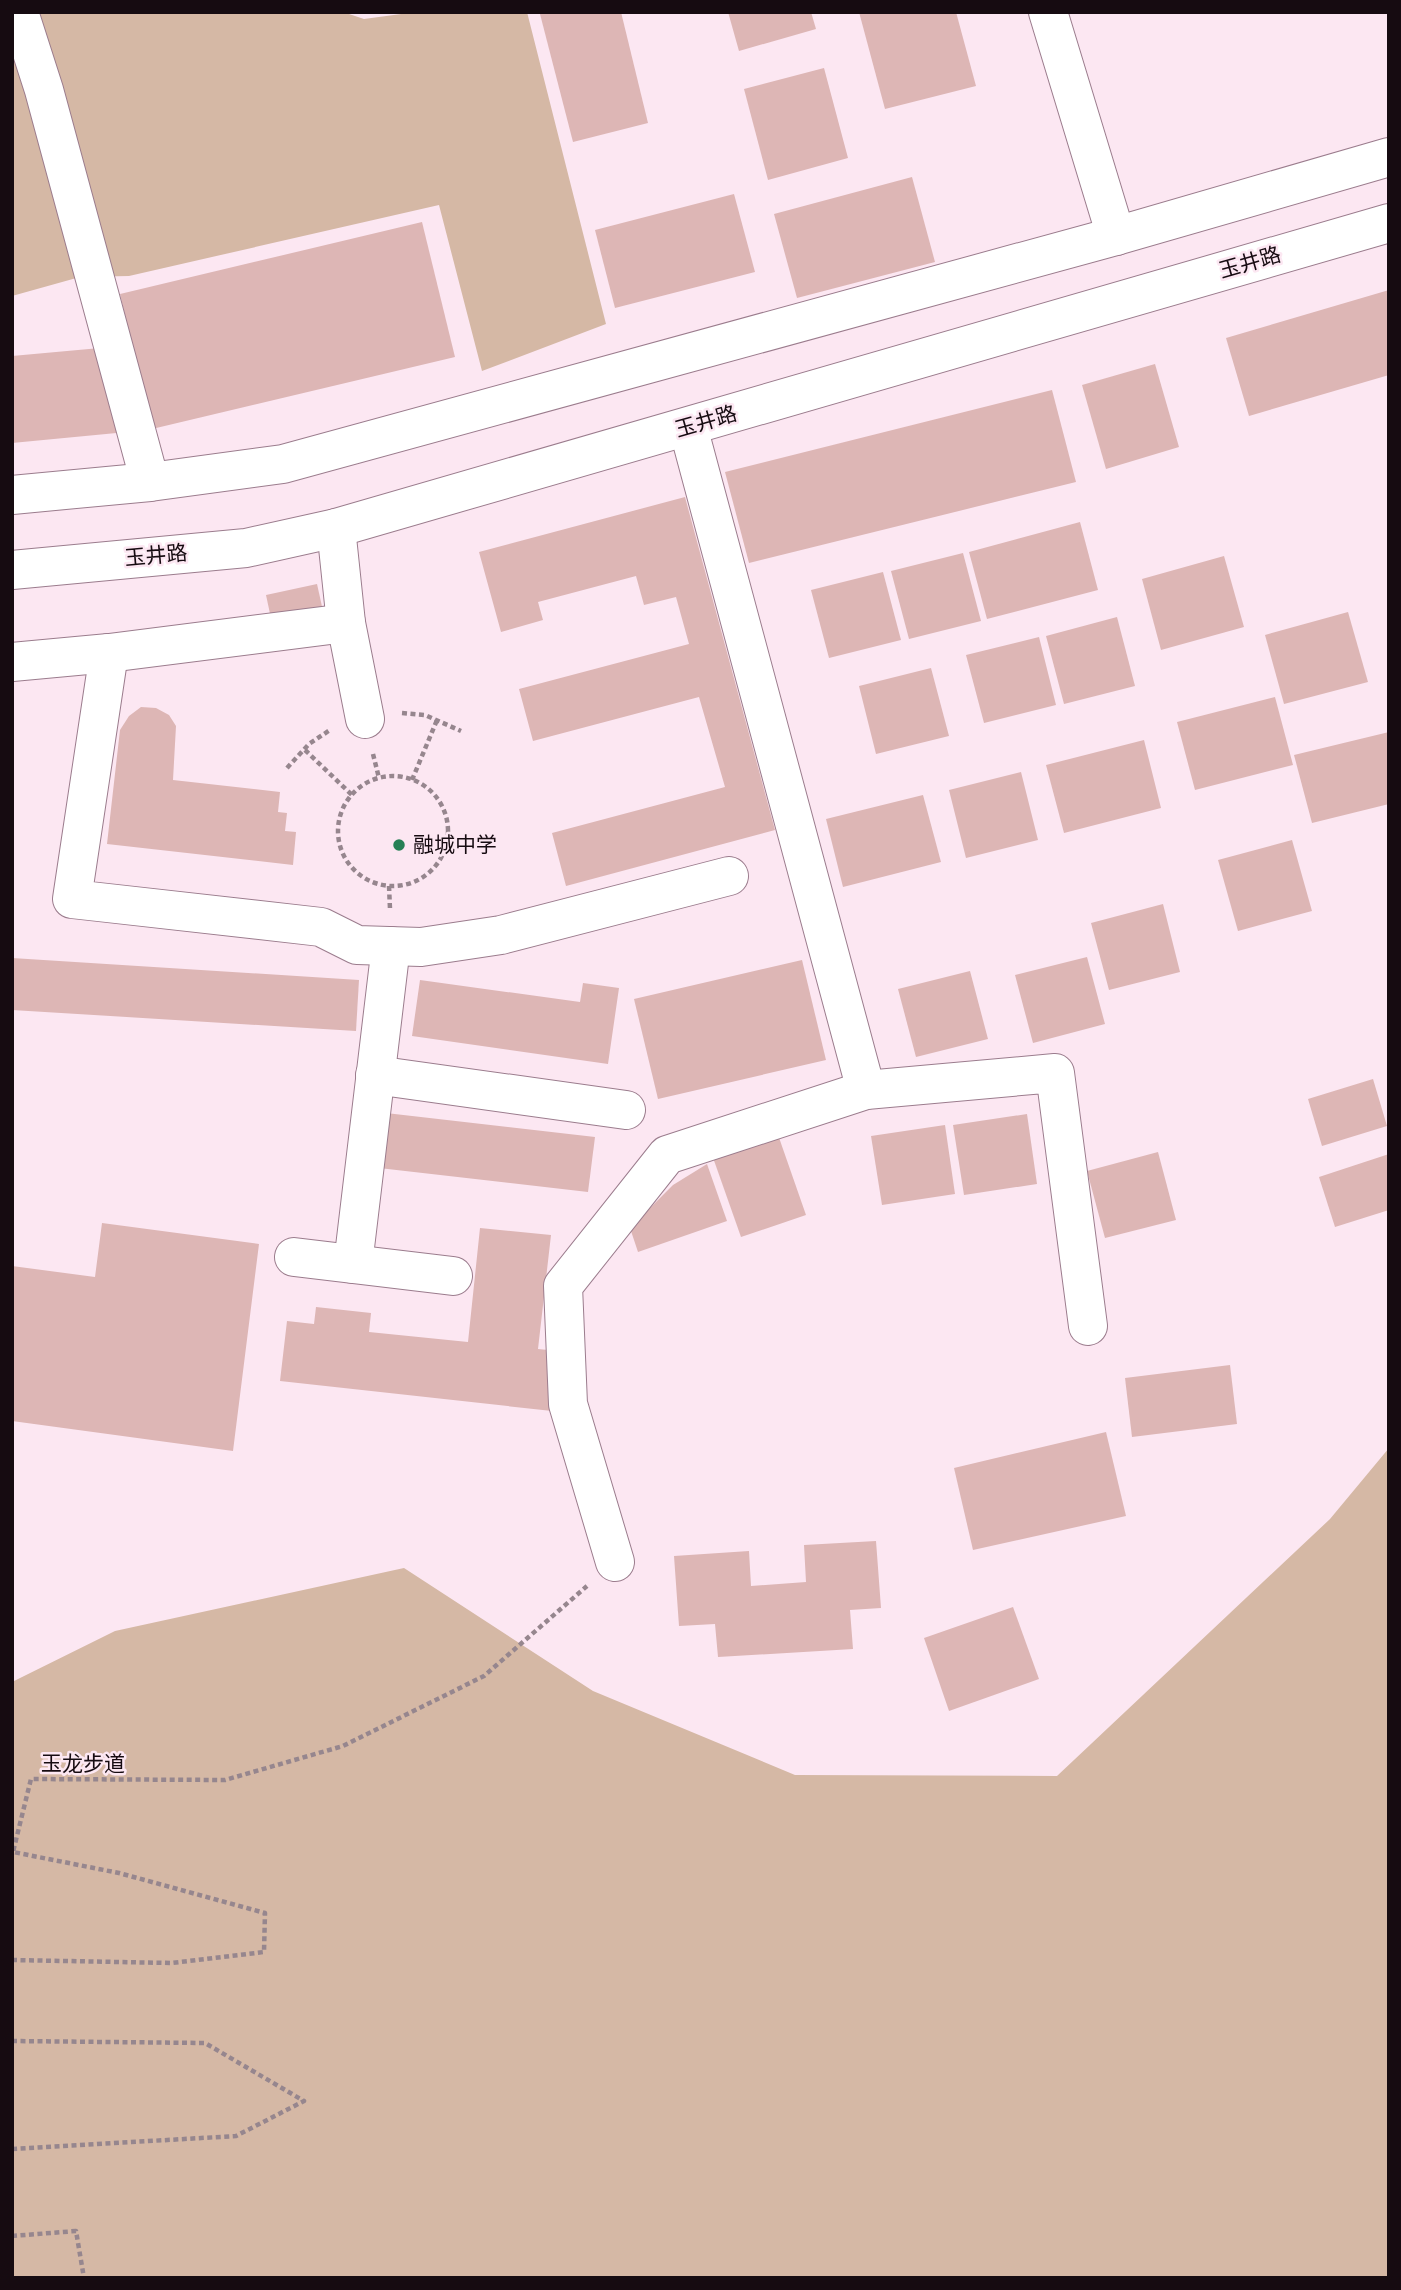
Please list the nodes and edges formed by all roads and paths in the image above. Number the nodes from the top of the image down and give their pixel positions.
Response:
1 (19, 12) edge
2 (1048, 12) edge
3 (1389, 157) edge
4 (1389, 223) edge
5 (1116, 236) junction
6 (688, 427) junction
7 (150, 482) junction
8 (12, 495) edge
9 (336, 528) junction
10 (12, 569) edge
11 (346, 624) junction
12 (109, 653) junction
13 (12, 662) edge
14 (365, 719) dead end
15 (437, 720) dead end
16 (305, 750) dead end
17 (412, 780) junction
18 (352, 795) junction
19 (729, 876) dead end
20 (391, 946) junction
21 (375, 1075) junction
22 (866, 1090) junction
23 (626, 1110) dead end
24 (294, 1257) dead end
25 (353, 1264) junction
26 (453, 1276) dead end
27 (1088, 1326) dead end
28 (615, 1562) joint
29 (12, 1959) edge
30 (12, 2041) edge
31 (12, 2149) edge
32 (12, 2236) edge
33 (84, 2278) edge

1 - 7 street
2 - 5 street
3 - 5 street
4 - 6 street, 玉井路
5 - 7 street
6 - 9 street, 玉井路
6 - 22 street
7 - 8 street
9 - 10 street, 玉井路
9 - 11 street
11 - 12 street
11 - 14 street
12 - 13 street
12 - 20 street
15 - 17 path
16 - 18 path
17 - 18 path
17 - 18 path
19 - 20 street
20 - 21 street
21 - 23 street
21 - 25 street
22 - 27 street
22 - 28 street
24 - 25 street
25 - 26 street
28 - 29 path, 玉龙步道
30 - 31 path
32 - 33 path

